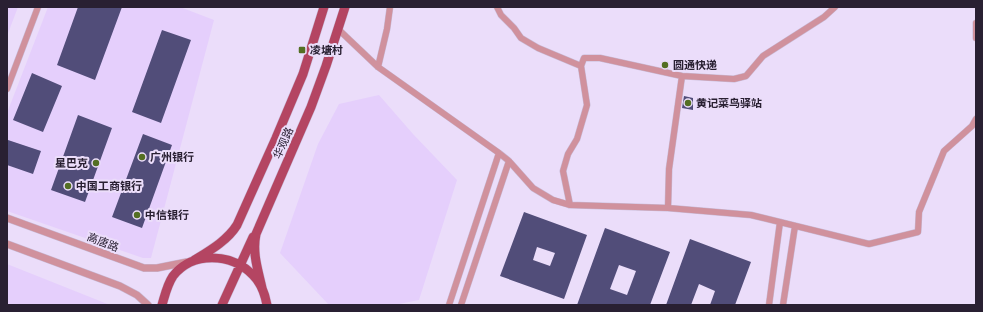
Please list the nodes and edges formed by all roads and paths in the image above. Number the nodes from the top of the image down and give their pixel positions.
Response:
1 (38, 7) edge
2 (324, 7) edge
3 (344, 7) edge
4 (390, 7) edge
5 (497, 7) edge
6 (835, 7) edge
7 (976, 23) edge
8 (338, 29) junction
9 (976, 38) edge
10 (581, 66) junction
11 (378, 67) junction
12 (682, 76) junction
13 (7, 90) edge
14 (976, 119) edge
15 (499, 153) junction
16 (509, 162) junction
17 (570, 205) junction
18 (668, 208) junction
19 (7, 218) edge
20 (780, 222) junction
21 (258, 226) junction
22 (795, 226) junction
23 (7, 244) edge
24 (193, 261) junction
25 (240, 264) junction
26 (262, 288) junction
27 (148, 305) edge
28 (162, 305) edge
29 (222, 305) edge
30 (267, 305) edge
31 (272, 305) edge
32 (449, 305) edge
33 (461, 305) edge
34 (769, 305) edge
35 (783, 305) edge

1 - 13 street
2 - 24 main road, 华观路
3 - 8 main road, 华观路
4 - 11 street
5 - 10 street
6 - 12 street
7 - 9 street
8 - 11 street
8 - 21 main road, 华观路
10 - 12 street
10 - 17 street
11 - 15 street
12 - 18 street
14 - 22 street
15 - 16 street
15 - 32 street
16 - 17 street
16 - 33 street
17 - 18 street
18 - 20 street
19 - 24 street, 高唐路
20 - 22 street
20 - 34 street
21 - 25 main road
21 - 26 main road, 华观路
22 - 35 street
23 - 27 street
24 - 25 main road
24 - 28 main road, 华观路
25 - 26 main road
25 - 29 main road
26 - 30 main road, 华观路
26 - 31 street

